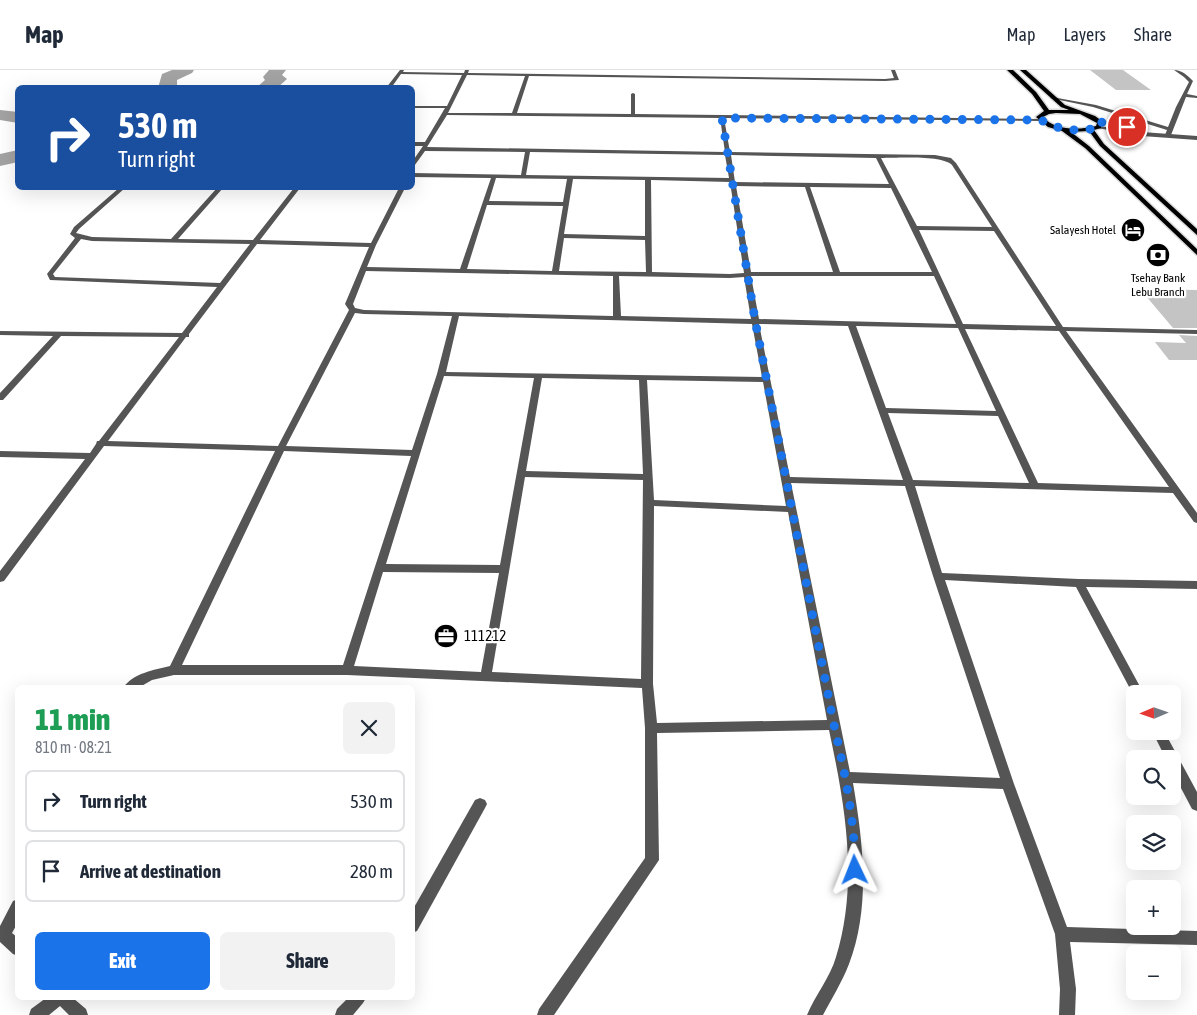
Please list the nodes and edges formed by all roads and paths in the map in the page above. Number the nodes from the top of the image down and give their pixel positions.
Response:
1 (828, 70) edge
2 (893, 70) edge
3 (1010, 70) edge
4 (1023, 70) edge
5 (1176, 70) edge
6 (400, 72) edge
7 (466, 72) edge
8 (642, 73) edge
9 (528, 74) junction
10 (832, 78) junction
11 (390, 85) edge
12 (633, 94) dead end
13 (1184, 94) junction
14 (1197, 96) edge
15 (1052, 98) junction
16 (448, 106) junction
17 (415, 107) edge
18 (1047, 112) junction
19 (1079, 113) junction
20 (445, 114) junction
21 (514, 114) junction
22 (633, 116) junction
23 (722, 118) junction
24 (1041, 120) junction
25 (1097, 126) junction
26 (1064, 129) junction
27 (1169, 132) junction
28 (1197, 138) edge
29 (415, 144) edge
30 (424, 146) junction
31 (528, 151) junction
32 (728, 154) junction
33 (878, 157) junction
34 (415, 162) edge
35 (415, 175) edge
36 (494, 176) junction
37 (523, 177) junction
38 (570, 178) junction
39 (648, 180) junction
40 (733, 182) junction
41 (807, 185) junction
42 (894, 186) junction
43 (120, 190) edge
44 (218, 190) edge
45 (295, 190) edge
46 (401, 190) edge
47 (485, 203) junction
48 (566, 204) junction
49 (915, 228) junction
50 (997, 230) junction
51 (1197, 233) edge
52 (561, 236) junction
53 (79, 237) junction
54 (649, 238) junction
55 (172, 241) junction
56 (255, 242) junction
57 (373, 245) junction
58 (1197, 253) edge
59 (363, 269) junction
60 (462, 270) junction
61 (555, 272) junction
62 (616, 273) junction
63 (649, 274) junction
64 (749, 274) junction
65 (837, 274) junction
66 (937, 274) junction
67 (223, 285) junction
68 (353, 310) junction
69 (456, 314) junction
70 (617, 318) junction
71 (755, 320) junction
72 (851, 323) junction
73 (962, 326) junction
74 (1062, 329) junction
75 (1197, 332) edge
76 (0, 333) edge
77 (60, 334) junction
78 (186, 335) junction
79 (441, 374) junction
80 (538, 376) junction
81 (643, 378) junction
82 (767, 380) junction
83 (0, 398) edge
84 (883, 410) junction
85 (1001, 414) junction
86 (100, 443) junction
87 (280, 450) junction
88 (416, 453) junction
89 (0, 454) edge
90 (91, 456) junction
91 (522, 474) junction
92 (647, 477) junction
93 (788, 480) junction
94 (909, 483) junction
95 (1034, 485) junction
96 (1176, 490) junction
97 (648, 503) junction
98 (792, 509) junction
99 (1197, 520) edge
100 (380, 568) junction
101 (505, 570) junction
102 (1, 574) edge
103 (938, 576) junction
104 (1079, 583) junction
105 (1197, 585) edge
106 (174, 670) junction
107 (347, 670) junction
108 (486, 675) junction
109 (647, 684) junction
110 (132, 685) edge
111 (1133, 685) edge
112 (834, 725) junction
113 (651, 728) junction
114 (1163, 740) edge
115 (846, 777) junction
116 (1008, 784) junction
117 (480, 804) dead end
118 (1197, 805) edge
119 (15, 911) edge
120 (415, 921) edge
121 (2, 934) edge
122 (1062, 934) junction
123 (1197, 938) edge
124 (15, 946) edge
125 (56, 1000) edge
126 (65, 1000) edge
127 (356, 1000) edge
128 (38, 1015) edge
129 (80, 1015) edge
130 (342, 1015) edge
131 (545, 1015) edge
132 (815, 1015) edge
133 (1067, 1015) edge

1 - 10 street
2 - 10 street
3 - 18 main road
4 - 15 main road
5 - 13 street
6 - 7 street
6 - 11 street
7 - 9 street
7 - 16 street
8 - 9 street
8 - 10 street
9 - 21 street
12 - 22 street
13 - 14 street
13 - 27 street
15 - 19 main road
15 - 27 street
16 - 17 street
16 - 20 street
18 - 19 main road
18 - 24 main road
19 - 25 main road
20 - 21 street
20 - 30 street
21 - 22 street
22 - 23 street
23 - 24 street
23 - 32 street
24 - 26 main road
25 - 26 main road
25 - 27 street
25 - 51 main road
26 - 58 main road
27 - 28 street
29 - 30 street
30 - 31 street
30 - 34 street
31 - 32 street
31 - 37 street
32 - 33 street
32 - 40 street
33 - 42 street
33 - 50 street
35 - 36 street
36 - 37 street
36 - 47 street
37 - 38 street
38 - 39 street
38 - 48 street
39 - 40 street
39 - 54 street
40 - 41 street
40 - 64 street
41 - 42 street
41 - 65 street
42 - 49 street
43 - 53 street
44 - 55 street
45 - 56 street
46 - 57 street
47 - 48 street
47 - 60 street
48 - 52 street
49 - 50 street
49 - 66 street
50 - 74 street
52 - 54 street
52 - 61 street
53 - 55 street
53 - 67 street
54 - 63 street
55 - 56 street
56 - 57 street
56 - 67 street
57 - 59 street
59 - 60 street
59 - 68 street
60 - 61 street
61 - 62 street
62 - 63 street
62 - 70 street
63 - 64 street
64 - 65 street
64 - 71 street
65 - 66 street
66 - 73 street
67 - 78 street
68 - 69 street
68 - 87 street
69 - 70 street
69 - 79 street
70 - 71 street
71 - 72 street
71 - 82 street
72 - 73 street
72 - 84 street
73 - 74 street
73 - 85 street
74 - 75 street
74 - 96 street
76 - 77 street
77 - 78 street
77 - 83 street
78 - 86 street
79 - 80 street
79 - 88 street
80 - 81 street
80 - 91 street
81 - 82 street
81 - 92 street
82 - 93 street
84 - 85 street
84 - 94 street
85 - 95 street
86 - 87 street
86 - 90 street
87 - 88 street
87 - 106 street
88 - 100 street
89 - 90 street
90 - 102 street
91 - 92 street
91 - 101 street
92 - 97 street
93 - 94 street
93 - 98 street
94 - 95 street
94 - 103 street
95 - 96 street
96 - 99 street
97 - 98 street
97 - 109 street
98 - 112 street
100 - 101 street
100 - 107 street
101 - 108 street
103 - 104 street
103 - 116 street
104 - 105 street
104 - 111 street
106 - 107 street
106 - 110 street
107 - 108 street
108 - 109 street
109 - 113 street
112 - 113 street
112 - 115 street
113 - 131 street
114 - 118 street
115 - 116 street
115 - 132 street
116 - 122 street
117 - 120 street
119 - 121 street
121 - 124 street
122 - 123 street
122 - 133 street
125 - 128 street
126 - 129 street
127 - 130 street

